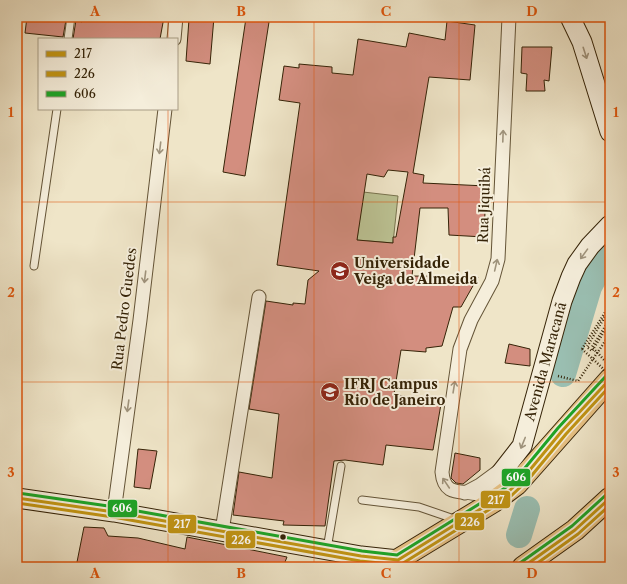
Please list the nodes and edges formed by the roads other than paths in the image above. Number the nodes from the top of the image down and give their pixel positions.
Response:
1 (71, 17) edge
2 (176, 17) edge
3 (509, 17) edge
4 (570, 17) edge
5 (68, 38) edge
6 (174, 38) edge
7 (57, 110) edge
8 (165, 110) edge
9 (610, 132) edge
10 (610, 225) edge
11 (34, 266) dead end
12 (259, 297) dead end
13 (610, 378) edge
14 (508, 464) junction
15 (341, 466) dead end
16 (463, 494) junction
17 (17, 498) edge
18 (610, 498) edge
19 (362, 500) dead end
20 (493, 502) junction
21 (114, 512) junction
22 (460, 521) junction
23 (222, 531) junction
24 (327, 550) junction
25 (392, 564) edge
26 (523, 567) edge

1 - 5 lane
2 - 6 street
16 -> 3 street, Rua Jiquibá
4 -> 9 street
7 - 11 lane
8 -> 21 street, Rua Pedro Guedes
10 -> 14 street, Avenida Maracanã
12 - 23 street
13 - 20 main road
14 - 16 street
14 - 20 street, Avenida Maracanã
15 - 24 lane
16 - 20 street, Rua Jiquibá
17 - 21 street
18 - 26 main road
19 - 22 lane
20 - 22 main road
21 - 23 street
22 - 25 main road
23 - 24 street
24 - 25 street

